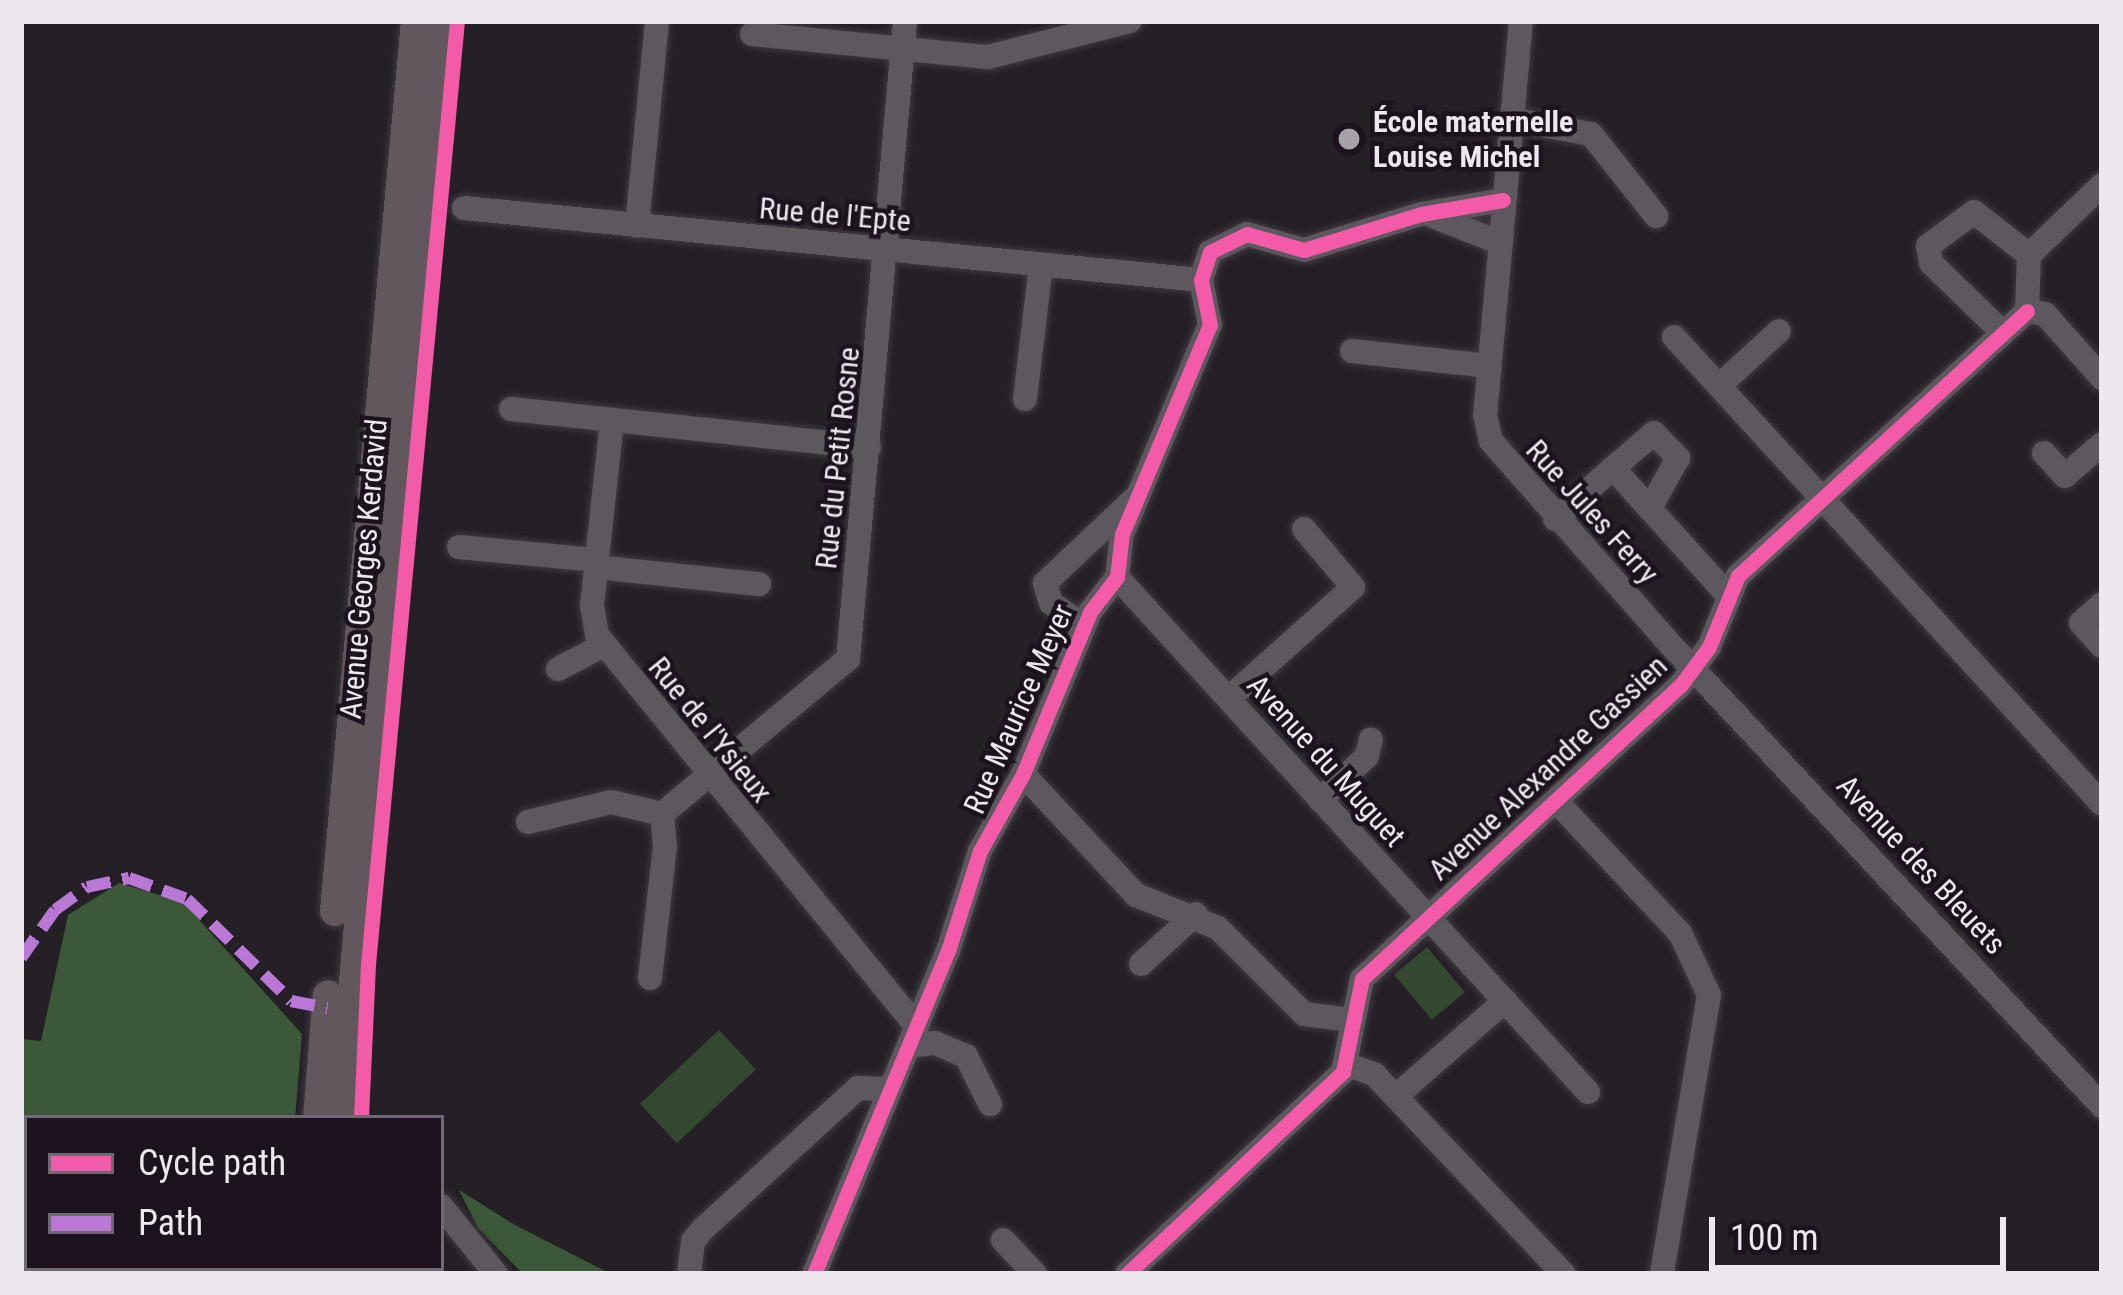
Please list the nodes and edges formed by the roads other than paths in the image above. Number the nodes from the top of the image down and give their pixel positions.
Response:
1 (416, 21) edge
2 (440, 21) edge
3 (657, 21) edge
4 (905, 21) edge
5 (1130, 21) edge
6 (1520, 21) edge
7 (752, 34) dead end
8 (901, 51) junction
9 (1510, 119) junction
10 (2102, 185) edge
11 (1503, 200) junction
12 (464, 208) dead end
13 (1421, 214) junction
14 (1657, 216) dead end
15 (637, 226) junction
16 (1498, 242) junction
17 (888, 250) junction
18 (2029, 255) junction
19 (1041, 265) junction
20 (1201, 280) junction
21 (2027, 311) junction
22 (2000, 330) junction
23 (1779, 331) dead end
24 (1674, 337) dead end
25 (1352, 351) dead end
26 (1489, 366) junction
27 (2102, 378) edge
28 (1719, 386) junction
29 (1025, 399) dead end
30 (511, 409) dead end
31 (612, 421) junction
32 (2102, 443) edge
33 (869, 447) junction
34 (2044, 453) dead end
35 (1613, 468) junction
36 (1137, 497) junction
37 (1824, 499) junction
38 (1650, 508) junction
39 (1555, 519) junction
40 (1304, 529) dead end
41 (459, 547) dead end
42 (597, 563) junction
43 (1117, 577) junction
44 (759, 584) dead end
45 (1727, 594) junction
46 (2102, 604) edge
47 (1084, 626) junction
48 (604, 645) junction
49 (2102, 646) edge
50 (1696, 664) junction
51 (558, 669) dead end
52 (1229, 698) junction
53 (1371, 739) dead end
54 (1023, 774) junction
55 (708, 775) junction
56 (1320, 800) junction
57 (1556, 801) junction
58 (2102, 804) edge
59 (662, 814) junction
60 (528, 822) dead end
61 (1196, 914) junction
62 (1428, 918) junction
63 (1141, 964) dead end
64 (650, 978) dead end
65 (1504, 1001) junction
66 (1351, 1019) junction
67 (913, 1036) junction
68 (1346, 1064) junction
69 (890, 1089) junction
70 (1588, 1092) dead end
71 (1396, 1096) junction
72 (990, 1104) dead end
73 (2102, 1106) edge
74 (325, 1113) edge
75 (446, 1216) edge
76 (1004, 1240) dead end
77 (496, 1274) edge
78 (689, 1274) edge
79 (814, 1274) edge
80 (1035, 1274) edge
81 (1127, 1274) edge
82 (1564, 1274) edge
83 (1662, 1274) edge

1 - 74 main road, Avenue Georges Kerdavid
2 - 74 main road, Avenue Georges Kerdavid
3 - 15 street
4 - 8 street, Rue du Petit Rosne
5 - 8 street
6 - 9 street, Rue Jules Ferry
7 - 8 street
8 - 17 street, Rue du Petit Rosne
9 - 11 street, Rue Jules Ferry
9 - 14 street
10 - 18 street
11 - 13 street
11 - 16 street, Rue Jules Ferry
12 - 15 street, Rue de l'Epte
13 - 16 street
13 - 20 street
15 - 17 street, Rue de l'Epte
16 - 26 street, Rue Jules Ferry
17 - 19 street, Rue de l'Epte
17 - 33 street, Rue du Petit Rosne
18 - 21 street
18 - 22 street
19 - 20 street, Rue de l'Epte
19 - 29 street
20 - 36 street, Rue Maurice Meyer
21 - 22 street, Avenue Alexandre Gassien
21 - 27 street
22 - 37 street, Avenue Alexandre Gassien
23 - 28 street
24 - 28 street
25 - 26 street
26 - 39 street, Rue Jules Ferry
28 - 37 street
30 - 31 street
31 - 33 street
31 - 42 street, Rue de l'Ysieux
32 - 34 street
33 - 55 street, Rue du Petit Rosne
35 - 38 street
35 - 38 street
35 - 39 street
36 - 43 street, Rue Maurice Meyer
36 - 47 street, Rue Maurice Meyer
37 - 45 street, Avenue Alexandre Gassien
37 - 58 street
38 - 45 street
39 - 50 street, Rue Jules Ferry
40 - 52 street
41 - 42 street
42 - 44 street
42 - 48 street, Rue de l'Ysieux
43 - 47 street, Rue Maurice Meyer
43 - 52 street, Avenue du Muguet
45 - 50 street, Avenue Alexandre Gassien
46 - 49 street
47 - 54 street, Rue Maurice Meyer
48 - 51 street
48 - 55 street, Rue de l'Ysieux
50 - 57 street, Avenue Alexandre Gassien
50 - 73 street, Avenue des Bleuets
52 - 56 street, Avenue du Muguet
53 - 56 street
54 - 61 street
54 - 67 street, Rue Maurice Meyer
55 - 59 street, Rue du Petit Rosne
55 - 67 street, Rue de l'Ysieux
56 - 62 street, Avenue du Muguet
57 - 62 street, Avenue Alexandre Gassien
57 - 83 street
59 - 60 street
59 - 64 street
61 - 63 street
61 - 66 street
62 - 65 street, Avenue du Muguet
62 - 66 street, Avenue Alexandre Gassien
65 - 70 street, Avenue du Muguet
65 - 71 street
66 - 68 street, Avenue Alexandre Gassien
67 - 69 street, Rue Maurice Meyer
67 - 72 street
68 - 71 street
68 - 81 street
69 - 78 street
69 - 79 street, Rue Maurice Meyer
71 - 82 street
75 - 77 street
76 - 80 street

